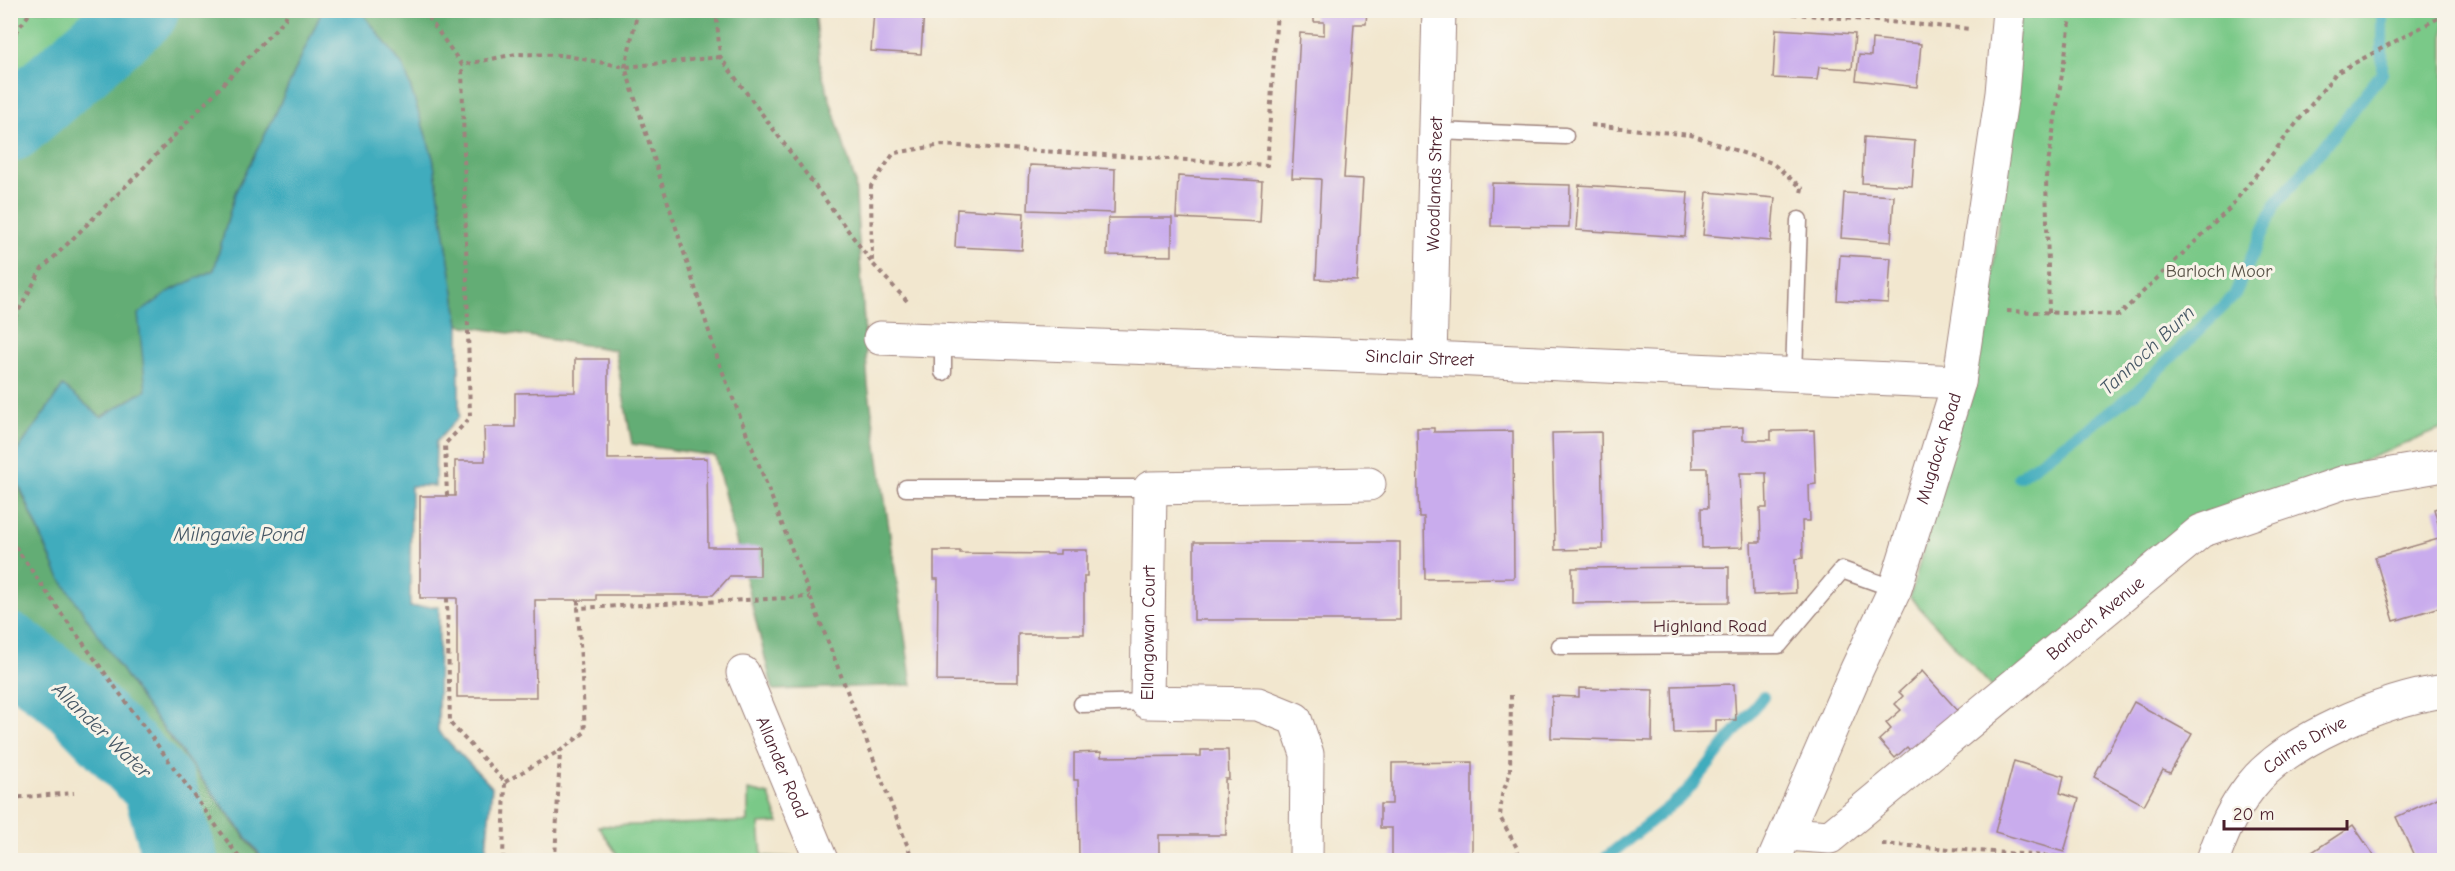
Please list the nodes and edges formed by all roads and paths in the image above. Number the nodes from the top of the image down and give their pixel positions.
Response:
1 (32, 10) edge
2 (288, 10) edge
3 (423, 10) edge
4 (638, 10) edge
5 (716, 10) edge
6 (1277, 10) edge
7 (1439, 10) edge
8 (1748, 10) edge
9 (2072, 10) edge
10 (1813, 13) edge
11 (2445, 15) edge
12 (2009, 20) edge
13 (10, 40) edge
14 (720, 57) junction
15 (462, 65) junction
16 (625, 68) junction
17 (1436, 130) junction
18 (1565, 136) joint
19 (1799, 220) joint
20 (872, 264) junction
21 (1970, 310) junction
22 (2049, 313) junction
23 (10, 326) edge
24 (880, 338) dead end
25 (944, 340) junction
26 (1430, 358) junction
27 (944, 372) dead end
28 (1794, 375) junction
29 (1959, 382) junction
30 (2445, 465) edge
31 (1369, 484) dead end
32 (906, 488) dead end
33 (1150, 488) junction
34 (447, 496) dead end
35 (10, 539) edge
36 (1895, 589) junction
37 (810, 597) junction
38 (447, 598) dead end
39 (578, 600) dead end
40 (578, 608) junction
41 (1560, 646) dead end
42 (743, 673) dead end
43 (2445, 691) edge
44 (1511, 695) dead end
45 (1147, 702) junction
46 (1082, 704) dead end
47 (560, 751) junction
48 (505, 782) junction
49 (74, 793) dead end
50 (10, 798) edge
51 (1871, 844) dead end
52 (1780, 847) edge
53 (913, 858) edge
54 (241, 861) edge
55 (503, 861) edge
56 (555, 861) edge
57 (821, 861) edge
58 (897, 861) edge
59 (1306, 861) edge
60 (1519, 861) edge
61 (2103, 861) edge
62 (2213, 861) edge

1 - 13 path
2 - 23 path
3 - 15 path
4 - 16 path
5 - 14 path
6 - 20 path
7 - 17 street, Woodlands Street
8 - 10 path
9 - 22 path
10 - 12 path
11 - 22 path
12 - 21 street, Mugdock Road
14 - 16 path
14 - 20 path
15 - 16 path
15 - 34 path
16 - 37 path
17 - 18 lane
17 - 26 street, Woodlands Street
18 - 19 path
19 - 28 lane
20 - 25 path
21 - 22 path
21 - 29 street, Mugdock Road
24 - 25 street, Sinclair Street
25 - 26 street, Sinclair Street
25 - 27 lane
26 - 28 street, Sinclair Street
28 - 29 street, Sinclair Street
29 - 36 street, Mugdock Road
30 - 52 street, Barloch Avenue
31 - 33 street
32 - 33 lane
33 - 45 street, Ellangowan Court
35 - 54 path
36 - 41 lane, Highland Road
36 - 52 street, Mugdock Road
37 - 40 path
37 - 53 path
38 - 48 path
39 - 40 path
40 - 47 path
42 - 57 street, Allander Road
43 - 62 street, Cairns Drive
44 - 60 path
45 - 46 lane
45 - 59 street, Ellangowan Court
47 - 48 path
47 - 56 path
48 - 55 path
49 - 50 path
51 - 61 path
53 - 58 path

